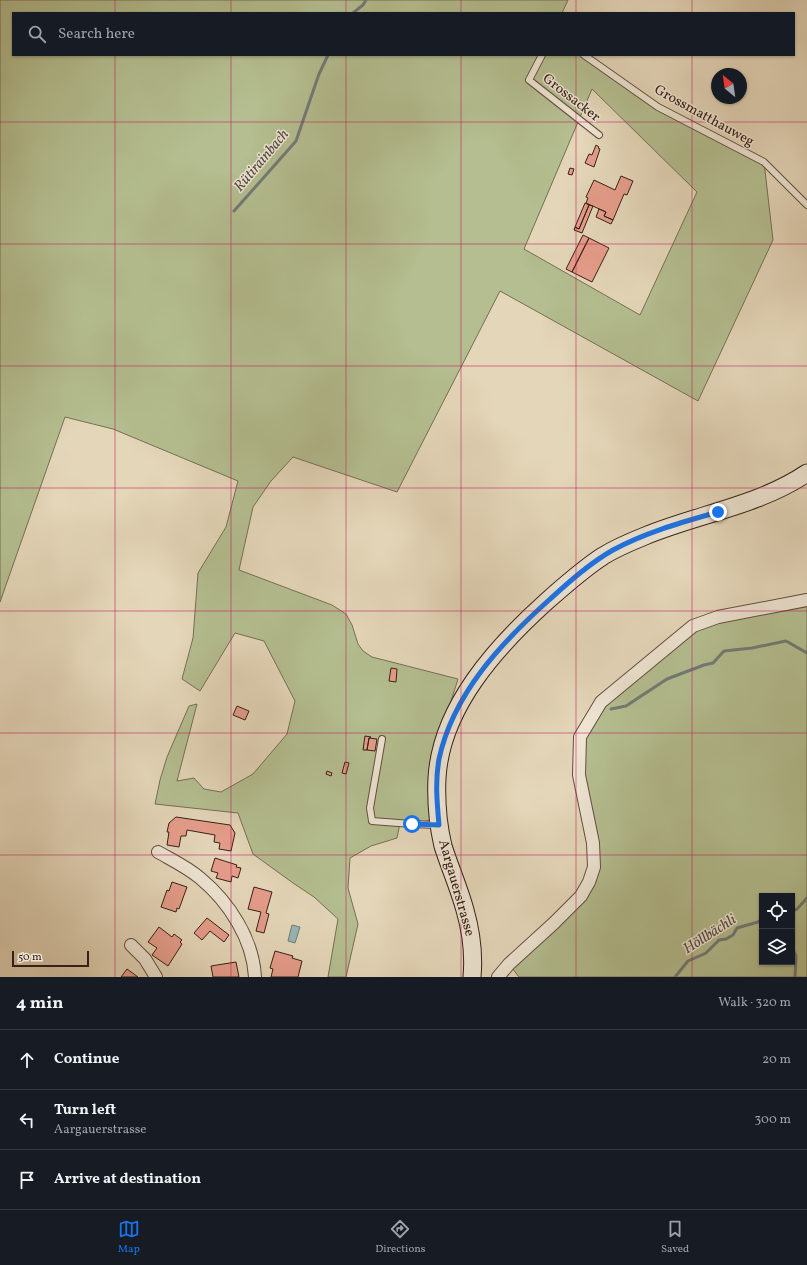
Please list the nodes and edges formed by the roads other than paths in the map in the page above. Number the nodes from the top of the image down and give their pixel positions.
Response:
1 (541, 56) edge
2 (585, 56) edge
3 (599, 135) dead end
4 (807, 205) edge
5 (807, 473) edge
6 (807, 600) edge
7 (382, 739) dead end
8 (439, 825) junction
9 (158, 852) dead end
10 (131, 945) dead end
11 (472, 976) edge
12 (156, 977) edge
13 (255, 977) edge
14 (498, 977) edge

1 - 3 lane, Grossacker
2 - 4 lane, Grossmatthauweg
5 - 8 main road, Aargauerstrasse
6 - 14 street
7 - 8 lane
8 - 11 main road, Aargauerstrasse
9 - 13 street
10 - 12 street

